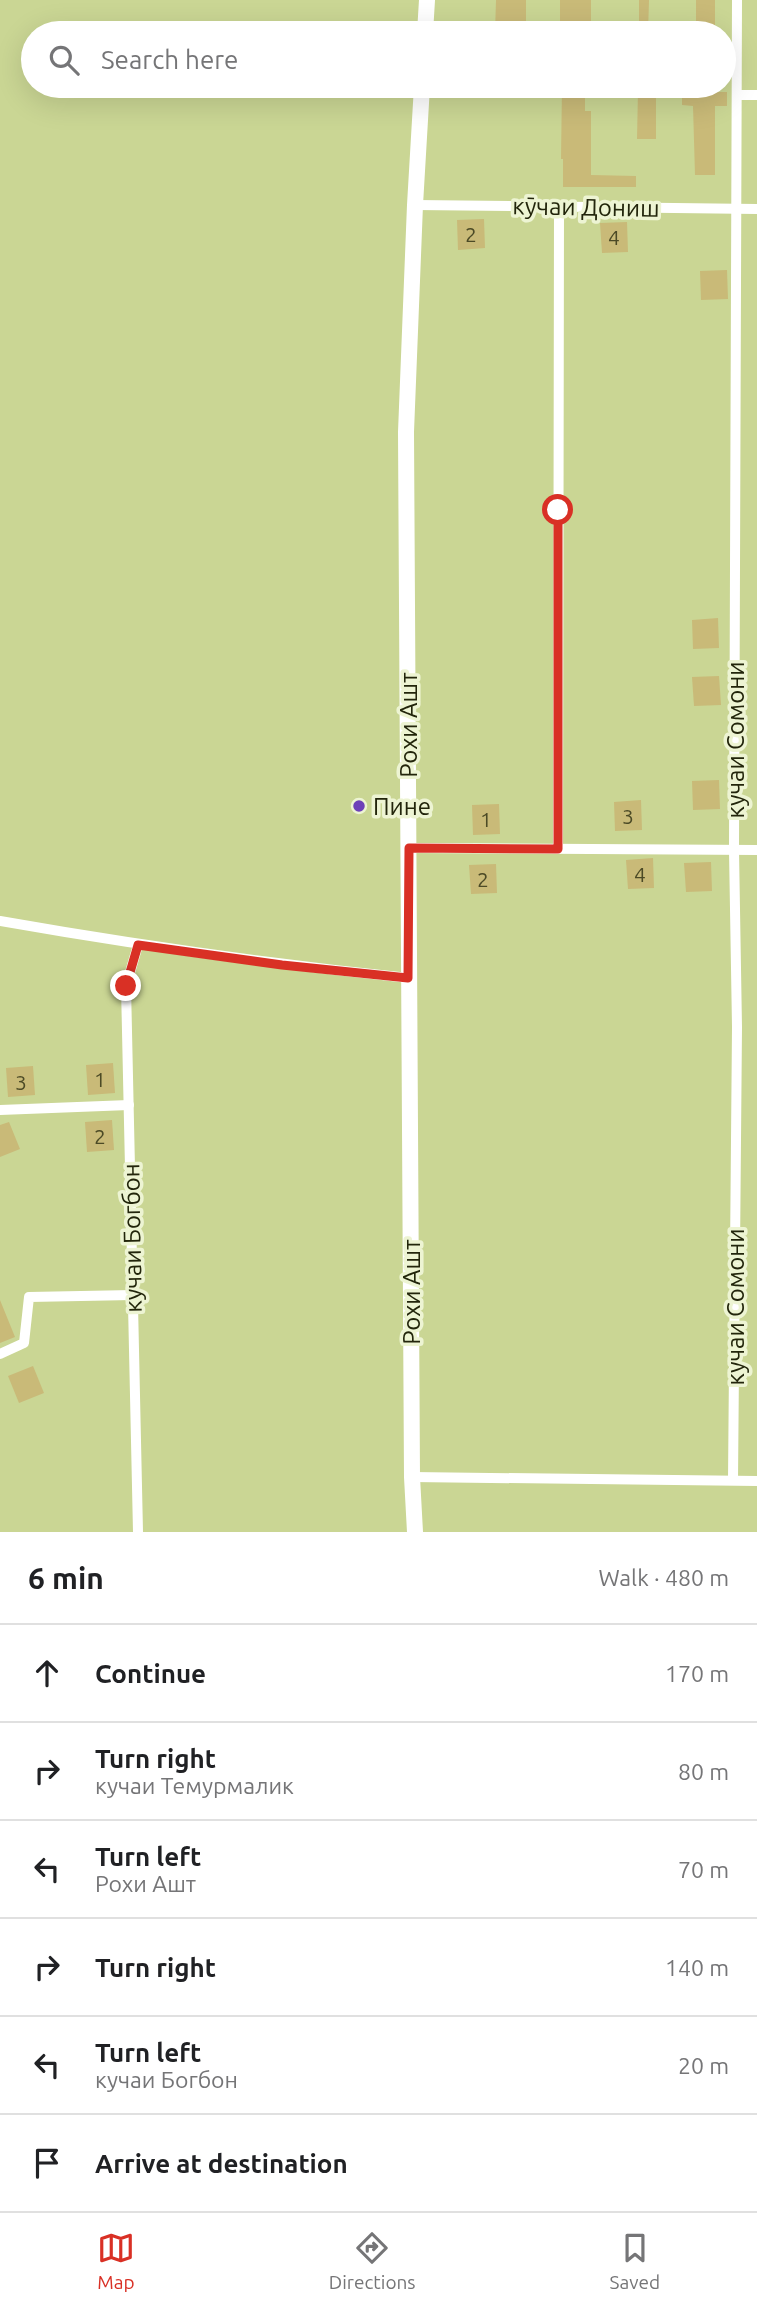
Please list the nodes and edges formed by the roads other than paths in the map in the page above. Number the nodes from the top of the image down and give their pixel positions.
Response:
1 (427, 0) edge
2 (737, 0) edge
3 (426, 21) edge
4 (737, 95) junction
5 (757, 95) edge
6 (421, 98) edge
7 (415, 205) junction
8 (559, 207) junction
9 (738, 209) junction
10 (757, 209) edge
11 (409, 848) junction
12 (558, 849) junction
13 (734, 850) junction
14 (757, 850) edge
15 (0, 921) edge
16 (138, 945) junction
17 (408, 978) junction
18 (129, 1105) junction
19 (0, 1110) edge
20 (133, 1295) junction
21 (0, 1354) edge
22 (412, 1476) junction
23 (733, 1480) junction
24 (757, 1481) edge
25 (138, 1532) edge
26 (415, 1532) edge

1 - 3 main road
2 - 4 street, кучаи Сомони
4 - 5 street
4 - 9 street, кучаи Сомони
6 - 7 main road, Рохи Ашт
7 - 8 street, кӯчаи Дониш
7 - 11 main road, Рохи Ашт
8 - 9 street, кӯчаи Дониш
8 - 12 street
9 - 10 street, кӯчаи Дониш
9 - 13 street, кучаи Сомони
11 - 12 street
11 - 17 main road, Рохи Ашт
12 - 13 street
13 - 14 street
13 - 23 street, кучаи Сомони
15 - 16 street
16 - 17 street
16 - 18 street, кучаи Богбон
17 - 22 main road, Рохи Ашт
18 - 19 street
18 - 20 street, кучаи Богбон
20 - 21 street
20 - 25 street, кучаи Богбон
22 - 23 street
22 - 26 main road, Рохи Ашт
23 - 24 street

